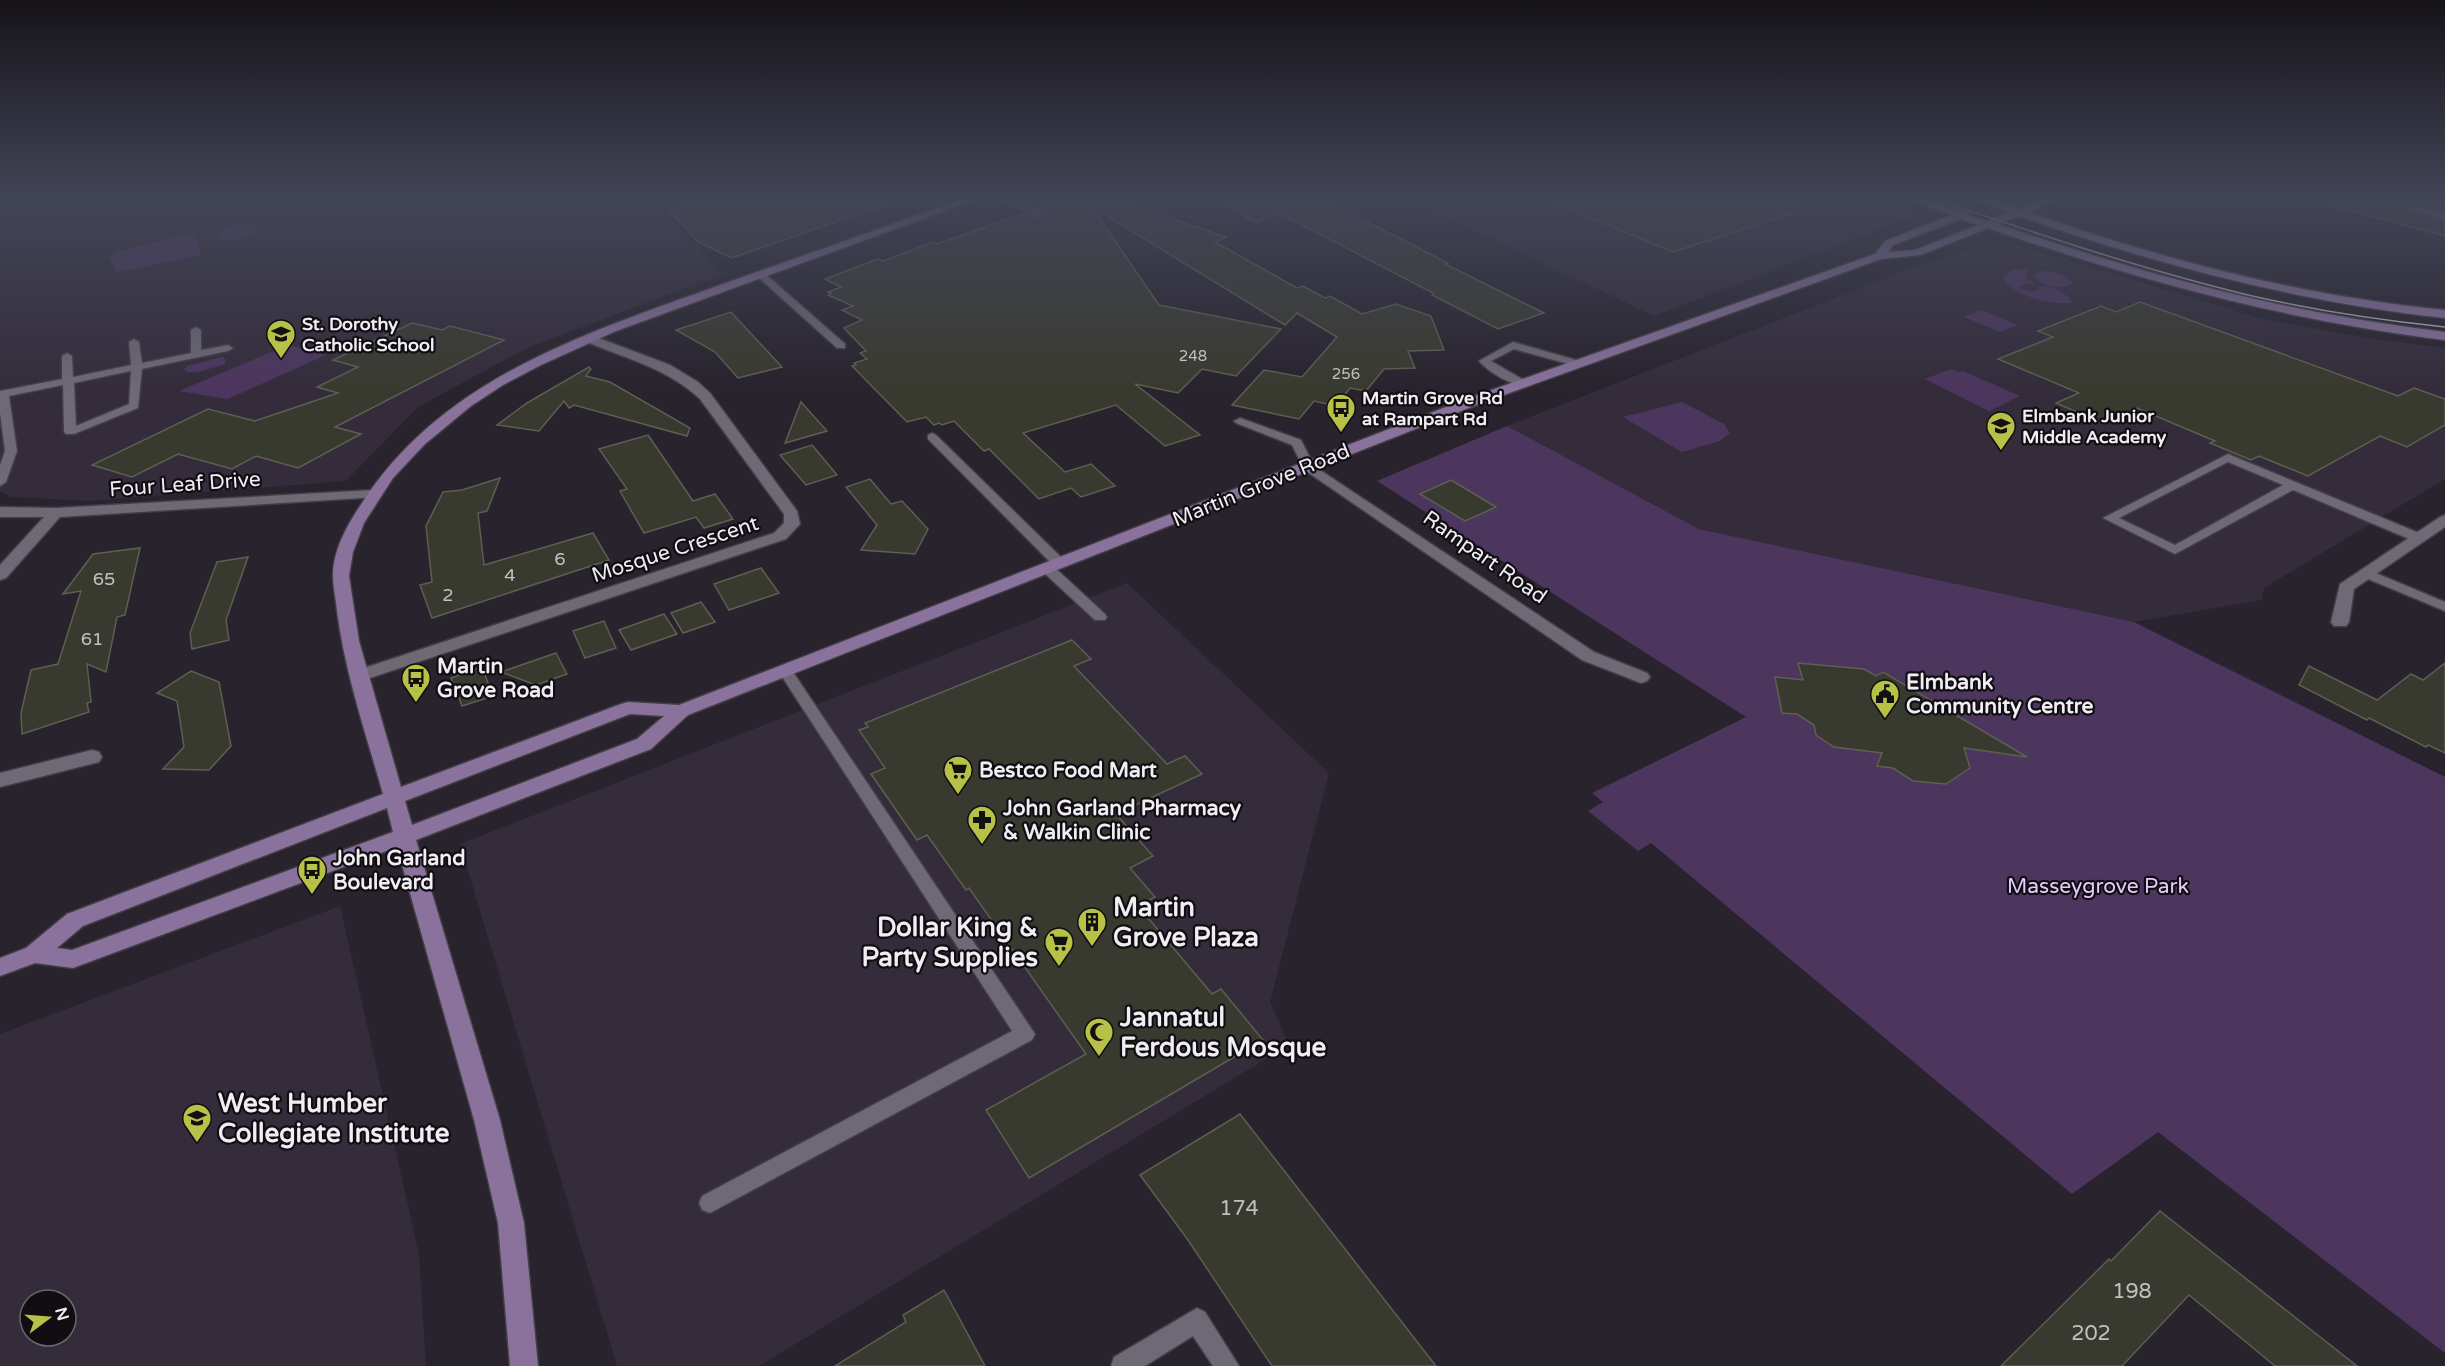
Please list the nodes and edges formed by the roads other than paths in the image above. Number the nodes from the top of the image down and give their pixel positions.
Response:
1 (795, 262) edge
2 (1863, 262) edge
3 (2102, 262) edge
4 (2169, 262) edge
5 (760, 274) junction
6 (2445, 314) edge
7 (196, 330) dead end
8 (2445, 336) edge
9 (588, 338) junction
10 (134, 342) dead end
11 (842, 346) dead end
12 (228, 348) dead end
13 (196, 355) junction
14 (67, 356) dead end
15 (1579, 364) junction
16 (137, 367) junction
17 (68, 381) junction
18 (1524, 384) junction
19 (1, 395) edge
20 (1240, 421) dead end
21 (932, 437) dead end
22 (1308, 466) junction
23 (0, 482) edge
24 (2293, 485) junction
25 (373, 494) junction
26 (0, 512) edge
27 (56, 513) junction
28 (2445, 520) edge
29 (2418, 538) junction
30 (1053, 566) junction
31 (2366, 573) junction
32 (0, 575) edge
33 (2445, 607) edge
34 (1100, 617) dead end
35 (2340, 622) dead end
36 (786, 672) junction
37 (361, 675) junction
38 (1641, 676) dead end
39 (681, 711) junction
40 (92, 757) dead end
41 (0, 780) edge
42 (394, 799) junction
43 (404, 836) junction
44 (34, 954) junction
45 (0, 967) edge
46 (710, 1203) dead end
47 (525, 1366) edge
48 (1124, 1366) edge
49 (1227, 1366) edge

1 - 5 main road
2 - 15 main road, Martin Grove Road
3 - 8 main road
4 - 6 main road
5 - 9 main road
5 - 11 lane
7 - 13 lane
9 - 25 main road
9 - 37 street, Mosque Crescent
10 - 16 lane
12 - 13 lane
13 - 16 lane
14 - 17 lane
15 - 18 main road, Martin Grove Road
15 - 18 lane
16 - 17 lane
16 - 17 lane
17 - 19 lane
18 - 22 main road, Martin Grove Road
19 - 23 lane
20 - 22 lane
21 - 30 lane
22 - 30 main road, Martin Grove Road
22 - 38 street, Rampart Road
24 - 24 lane
24 - 29 lane
25 - 27 street, Four Leaf Drive
25 - 37 main road
26 - 27 street, Four Leaf Drive
27 - 32 street
28 - 29 street
29 - 31 street
30 - 34 lane
30 - 36 main road, Martin Grove Road
31 - 33 lane
31 - 35 street
36 - 39 main road, Martin Grove Road
36 - 46 lane
37 - 42 main road
39 - 42 main road, Martin Grove Road
39 - 43 main road, Martin Grove Road
40 - 41 street
42 - 43 main road
42 - 44 main road, Martin Grove Road
43 - 44 main road, Martin Grove Road
43 - 47 main road
44 - 45 main road, Martin Grove Road
48 - 49 lane

